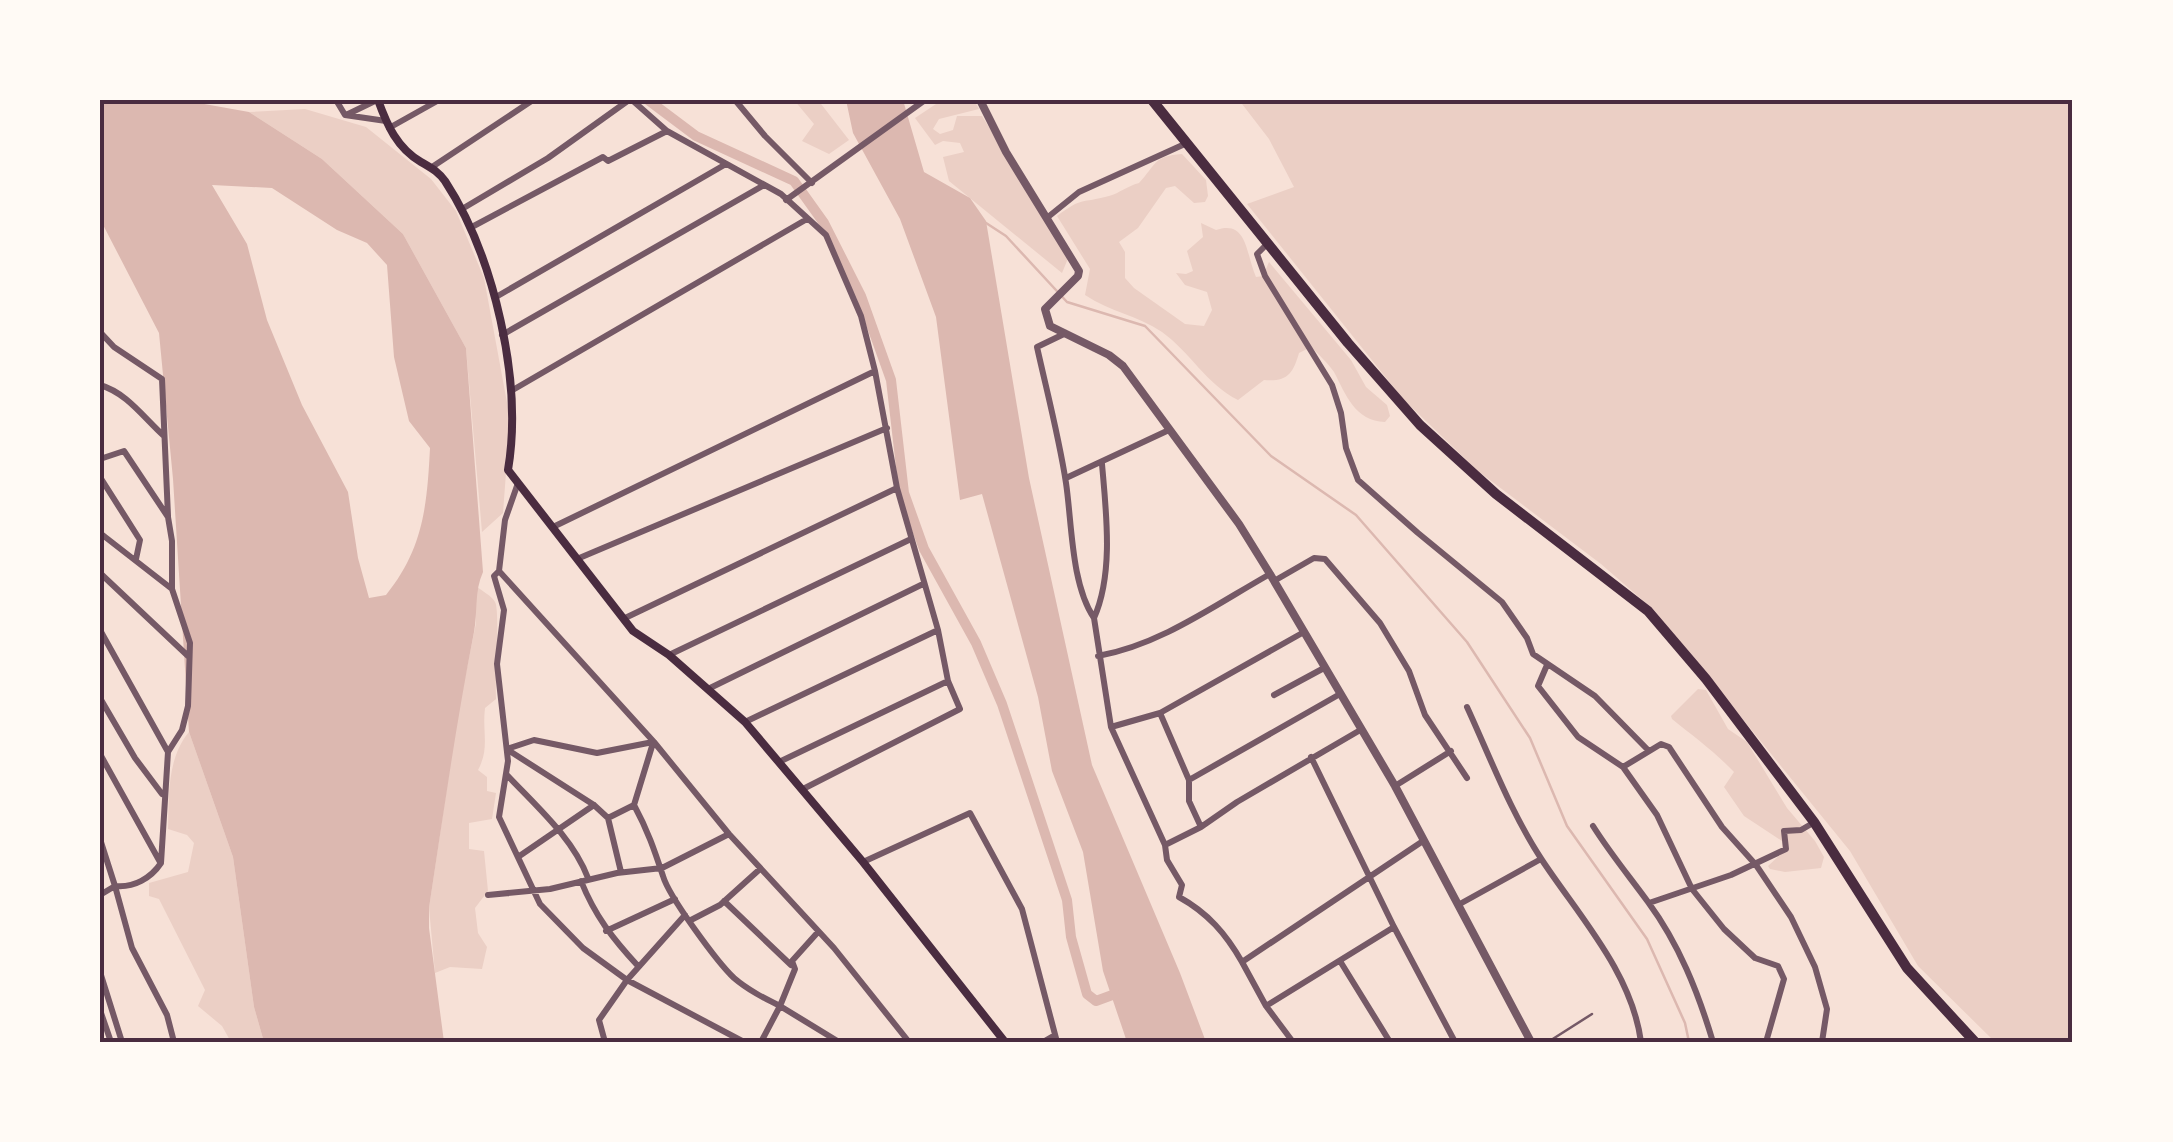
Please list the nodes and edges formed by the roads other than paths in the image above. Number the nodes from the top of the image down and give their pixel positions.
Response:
1 (336, 100) edge
2 (378, 100) edge
3 (439, 100) edge
4 (533, 100) edge
5 (630, 100) edge
6 (736, 100) edge
7 (925, 100) edge
8 (980, 100) edge
9 (1152, 100) edge
10 (345, 115) junction
11 (388, 125) junction
12 (666, 131) junction
13 (1186, 143) junction
14 (727, 163) junction
15 (432, 166) junction
16 (812, 182) junction
17 (764, 185) junction
18 (786, 200) junction
19 (462, 210) junction
20 (1048, 217) junction
21 (806, 219) junction
22 (470, 228) junction
23 (1268, 243) junction
24 (496, 297) junction
25 (100, 332) edge
26 (1064, 334) junction
27 (502, 335) junction
28 (875, 371) junction
29 (100, 385) edge
30 (511, 391) junction
31 (887, 428) junction
32 (1168, 430) junction
33 (165, 438) junction
34 (100, 459) edge
35 (1102, 464) junction
36 (100, 476) edge
37 (1065, 478) junction
38 (518, 483) junction
39 (898, 488) junction
40 (168, 517) junction
41 (552, 528) junction
42 (100, 533) edge
43 (911, 539) junction
44 (136, 559) junction
45 (577, 559) junction
46 (499, 570) junction
47 (100, 572) edge
48 (1272, 577) junction
49 (923, 584) junction
50 (172, 589) junction
51 (1094, 618) junction
52 (624, 619) junction
53 (100, 630) edge
54 (938, 630) junction
55 (1304, 632) junction
56 (669, 654) junction
57 (1098, 656) junction
58 (189, 657) junction
59 (1546, 665) junction
60 (1324, 668) junction
61 (948, 681) junction
62 (708, 689) junction
63 (1274, 694) dead end
64 (1340, 694) junction
65 (100, 698) edge
66 (1467, 707) dead end
67 (1160, 713) junction
68 (745, 722) junction
69 (1111, 727) junction
70 (1362, 728) junction
71 (654, 742) junction
72 (507, 749) junction
73 (1648, 750) junction
74 (1451, 751) junction
75 (168, 752) junction
76 (100, 754) edge
77 (1311, 758) junction
78 (779, 762) junction
79 (1624, 767) junction
80 (506, 774) junction
81 (1468, 778) dead end
82 (1189, 780) junction
83 (1396, 786) junction
84 (803, 789) junction
85 (163, 796) junction
86 (594, 804) junction
87 (634, 805) junction
88 (608, 818) junction
89 (1814, 822) junction
90 (1593, 826) dead end
91 (1201, 827) junction
92 (557, 830) junction
93 (728, 834) junction
94 (100, 839) edge
95 (1424, 841) junction
96 (1165, 845) junction
97 (518, 857) junction
98 (1541, 859) junction
99 (864, 862) junction
100 (160, 863) junction
101 (1756, 865) junction
102 (662, 868) junction
103 (760, 869) junction
104 (621, 872) junction
105 (1370, 876) junction
106 (585, 880) junction
107 (115, 886) junction
108 (1692, 890) junction
109 (534, 892) junction
110 (100, 895) edge
111 (488, 896) dead end
112 (676, 899) junction
113 (724, 901) junction
114 (1650, 903) junction
115 (1458, 905) junction
116 (688, 917) junction
117 (1394, 927) junction
118 (606, 931) junction
119 (818, 932) junction
120 (1340, 961) junction
121 (1242, 962) junction
122 (638, 966) junction
123 (796, 969) junction
124 (100, 972) edge
125 (627, 980) junction
126 (780, 1006) junction
127 (1266, 1006) junction
128 (100, 1010) edge
129 (1592, 1014) dead end
130 (1056, 1039) edge
131 (1528, 1041) edge
132 (111, 1042) edge
133 (122, 1042) edge
134 (174, 1042) edge
135 (605, 1042) edge
136 (744, 1042) edge
137 (761, 1042) edge
138 (839, 1042) edge
139 (909, 1042) edge
140 (1005, 1042) edge
141 (1043, 1042) edge
142 (1293, 1042) edge
143 (1390, 1042) edge
144 (1456, 1042) edge
145 (1548, 1042) edge
146 (1641, 1042) edge
147 (1712, 1042) edge
148 (1766, 1042) edge
149 (1822, 1042) edge
150 (1975, 1042) edge

1 - 10 street
2 - 10 street
2 - 11 main road
3 - 11 street
4 - 15 street
5 - 12 street
5 - 19 street
6 - 16 street
7 - 16 street
8 - 20 street
9 - 13 highway
10 - 11 street
11 - 15 main road
12 - 14 street
12 - 22 street
13 - 20 street
13 - 23 highway
14 - 17 street
14 - 24 street
15 - 19 main road
16 - 18 street
17 - 18 street
17 - 27 street
18 - 21 street
19 - 22 main road
20 - 26 street
21 - 28 street
21 - 30 street
22 - 24 main road
23 - 59 street
23 - 89 highway
24 - 27 main road
25 - 33 street
26 - 32 street
26 - 37 street
27 - 30 main road
28 - 31 street
28 - 41 street
29 - 33 street
30 - 38 main road
31 - 39 street
31 - 45 street
32 - 35 street
32 - 48 street
33 - 40 street
34 - 40 street
35 - 37 street
35 - 51 street
36 - 44 street
37 - 51 street
38 - 41 main road
38 - 46 street
39 - 43 street
39 - 52 street
40 - 50 street
41 - 45 main road
42 - 44 street
43 - 49 street
43 - 56 street
44 - 50 street
45 - 52 main road
46 - 71 street
46 - 72 street
47 - 58 street
48 - 55 street
48 - 57 street
48 - 74 street
49 - 54 street
49 - 62 street
50 - 58 street
51 - 57 street
52 - 56 main road
53 - 75 street
54 - 61 street
54 - 68 street
55 - 60 street
55 - 67 street
56 - 62 main road
57 - 69 street
58 - 75 street
59 - 73 street
59 - 79 street
60 - 63 street
60 - 64 street
61 - 78 street
61 - 84 street
62 - 68 main road
64 - 70 street
64 - 82 street
65 - 85 street
66 - 98 street
67 - 69 street
67 - 82 street
68 - 78 main road
69 - 96 street
70 - 77 street
70 - 83 street
71 - 72 street
71 - 87 street
71 - 93 street
72 - 80 street
72 - 86 street
73 - 79 street
73 - 101 street
74 - 81 street
74 - 83 street
75 - 85 street
76 - 100 street
77 - 91 street
77 - 105 street
78 - 84 main road
79 - 108 street
80 - 92 street
80 - 97 street
82 - 91 street
83 - 95 street
84 - 99 main road
85 - 100 street
86 - 88 street
86 - 92 street
87 - 88 street
87 - 102 street
88 - 104 street
89 - 101 street
89 - 150 highway
90 - 114 street
91 - 96 street
92 - 97 street
92 - 106 street
93 - 102 street
93 - 103 street
94 - 107 street
95 - 105 street
95 - 115 street
96 - 121 street
97 - 109 street
98 - 115 street
98 - 146 street
99 - 130 street
99 - 140 main road
100 - 107 street
101 - 108 street
101 - 149 street
102 - 104 street
102 - 112 street
103 - 113 street
103 - 119 street
104 - 106 street
105 - 117 street
105 - 121 street
106 - 109 street
106 - 118 street
107 - 110 street
107 - 134 street
108 - 114 street
108 - 148 street
109 - 111 street
109 - 125 street
112 - 116 street
112 - 118 street
113 - 116 street
113 - 123 street
114 - 147 street
115 - 131 street
116 - 122 street
116 - 126 street
117 - 120 street
117 - 144 street
118 - 122 street
119 - 123 street
119 - 139 street
120 - 127 street
120 - 143 street
121 - 127 street
122 - 125 street
123 - 126 street
124 - 133 street
125 - 135 street
125 - 136 street
126 - 137 street
126 - 138 street
127 - 142 street
128 - 132 street
129 - 145 lane
130 - 141 street

